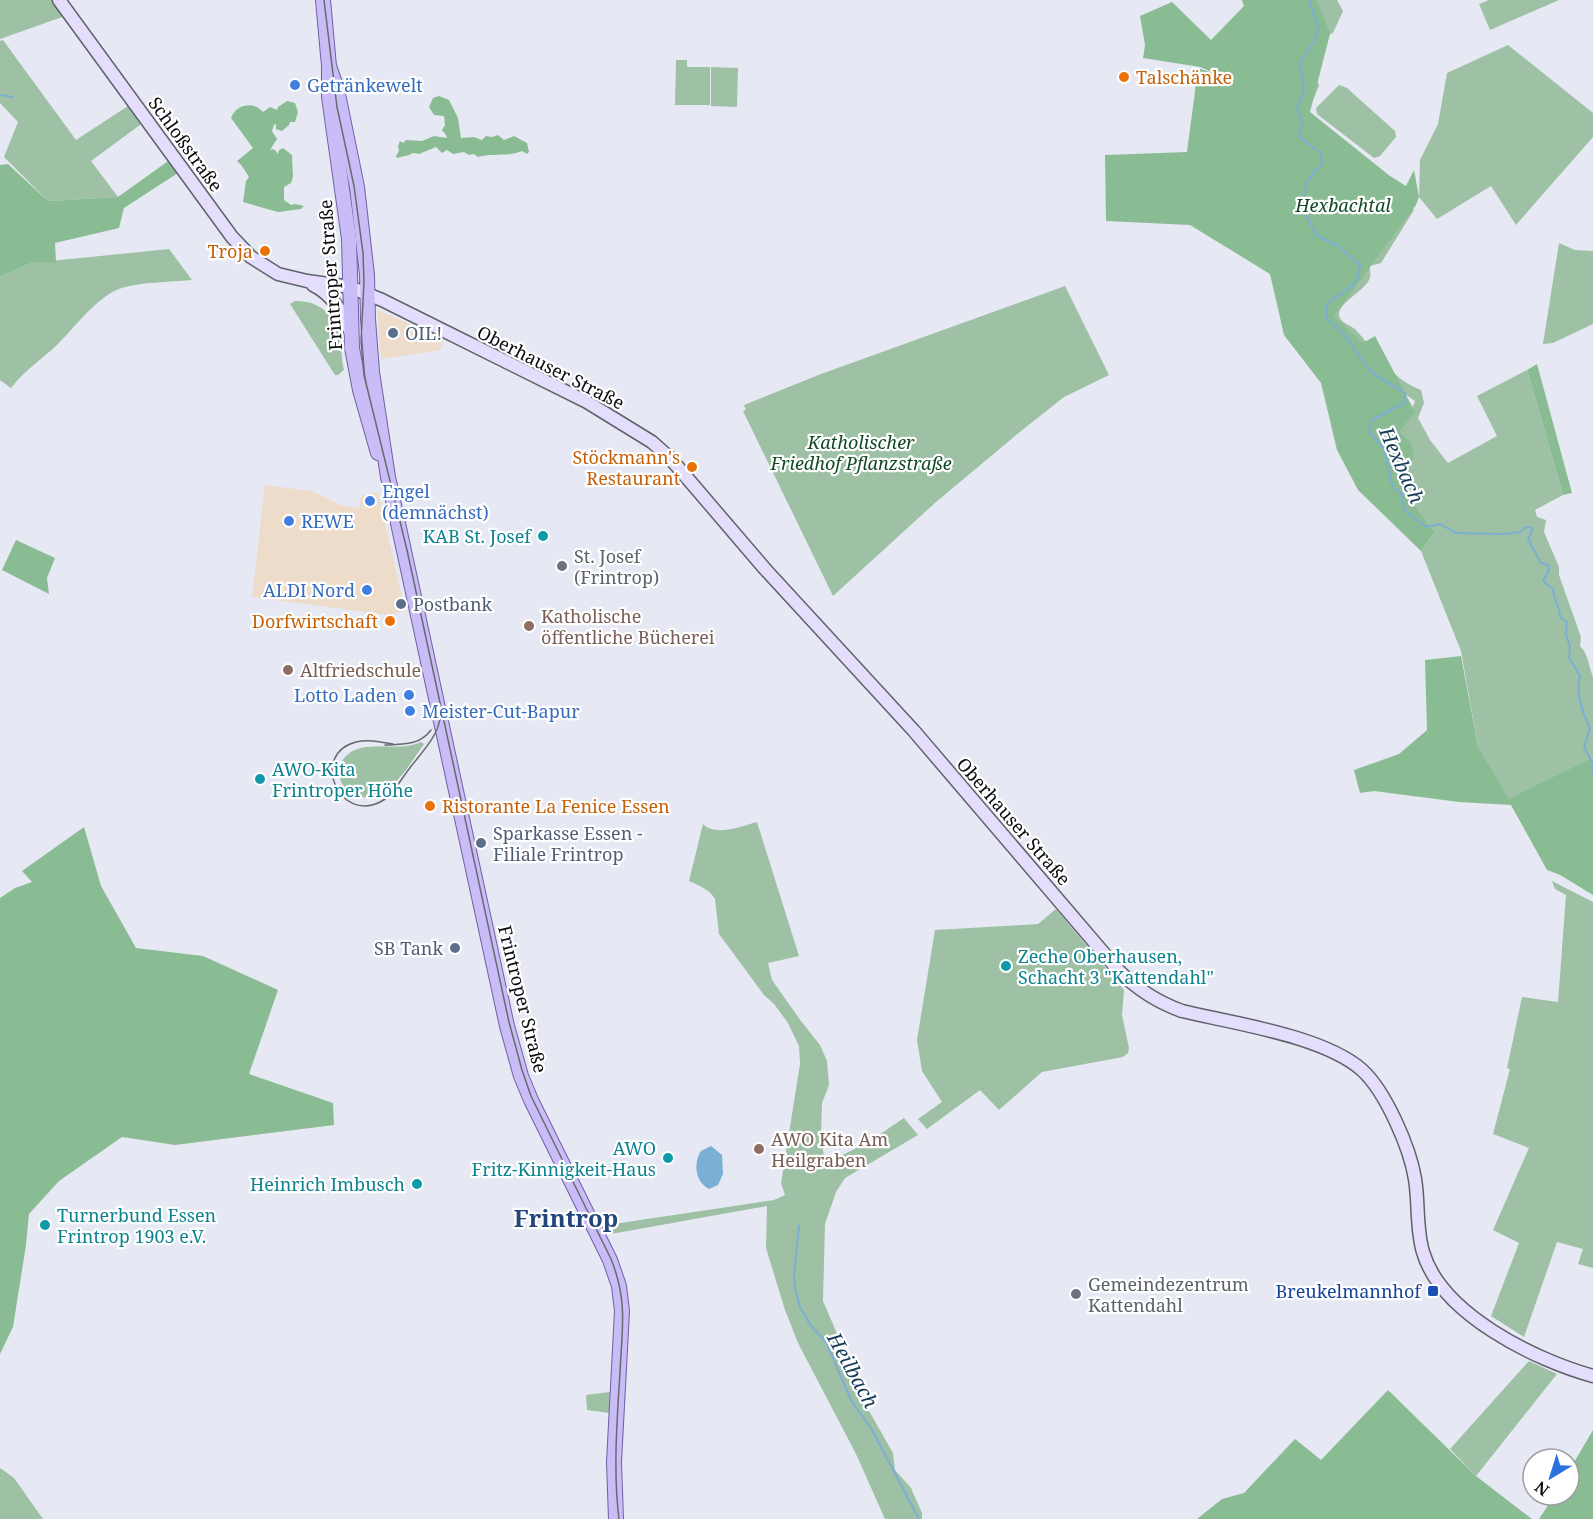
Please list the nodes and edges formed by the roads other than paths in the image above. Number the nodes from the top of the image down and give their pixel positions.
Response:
1 (58, 0) edge
2 (323, 0) edge
3 (330, 66) junction
4 (307, 281) junction
5 (350, 288) junction
6 (367, 293) junction
7 (350, 331) junction
8 (388, 477) junction
9 (1593, 1376) edge
10 (616, 1519) edge

1 - 4 street, Schloßstraße
2 - 3 main road, Frintroper Straße
3 - 5 main road, Frintroper Straße
3 - 6 main road, Frintroper Straße
4 - 5 street, Schloßstraße
4 - 7 street, Schloßstraße
5 - 6 street, Oberhauser Straße
5 - 7 main road, Frintroper Straße
6 - 8 main road, Frintroper Straße
6 - 9 street, Oberhauser Straße
7 - 8 main road, Frintroper Straße
8 - 10 main road, Frintroper Straße

